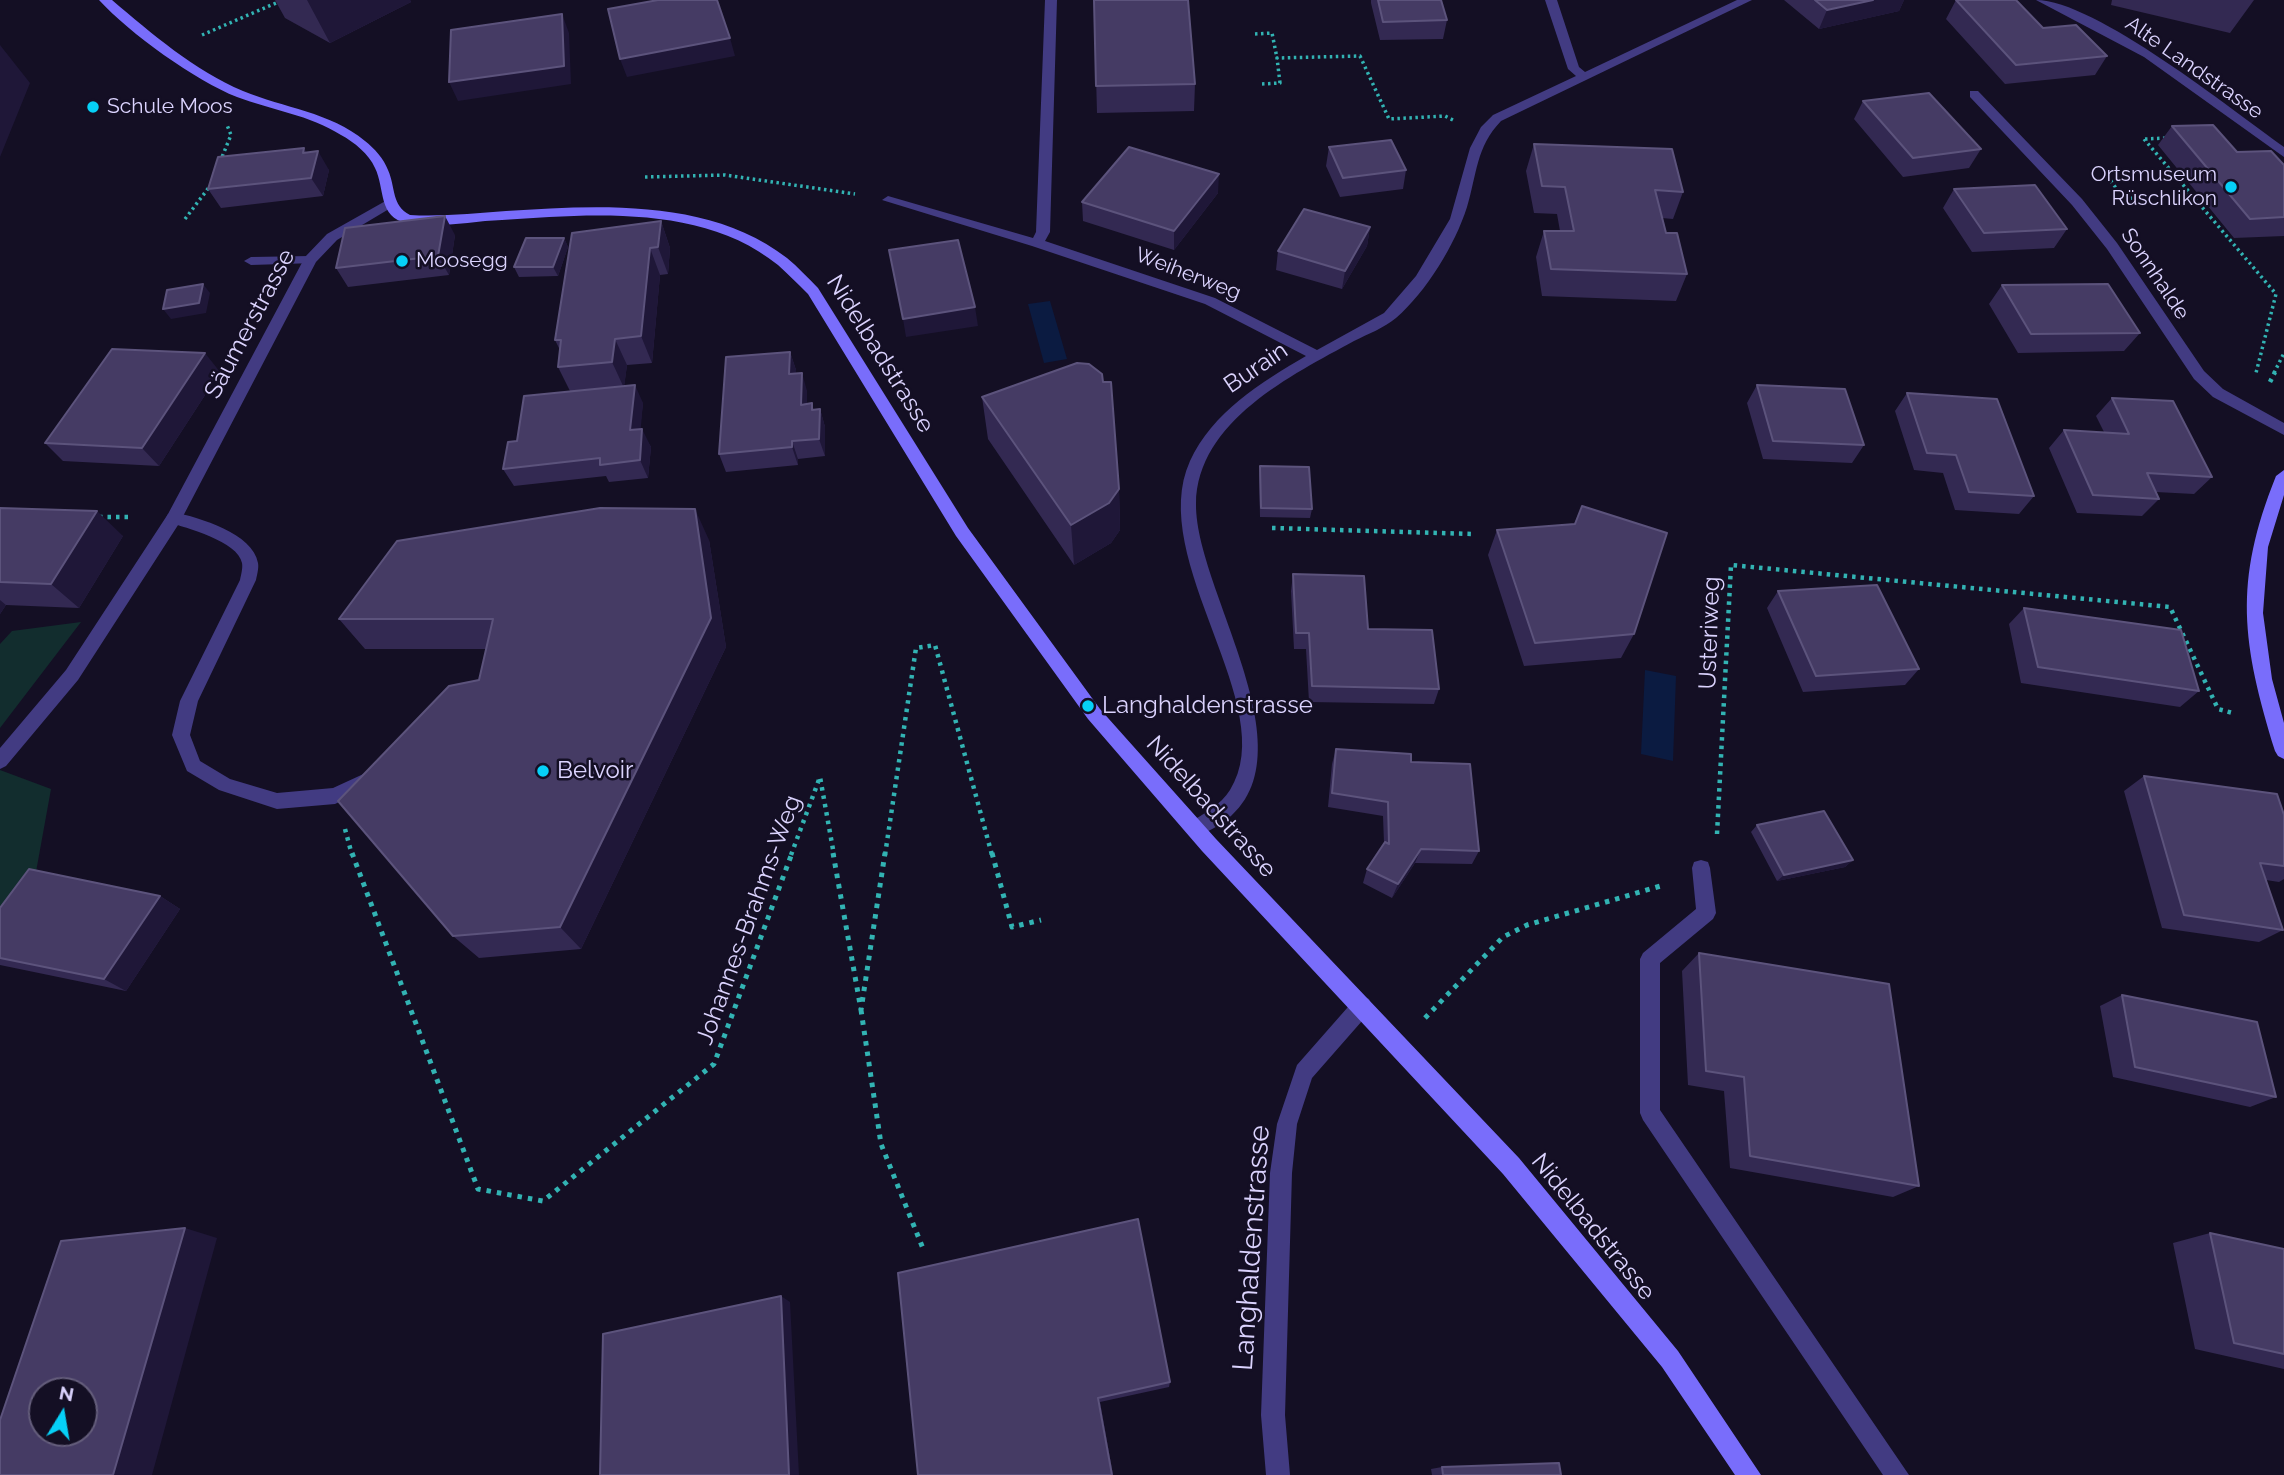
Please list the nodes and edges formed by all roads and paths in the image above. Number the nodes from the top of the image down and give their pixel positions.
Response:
1 (105, 0) edge
2 (283, 0) edge
3 (1051, 0) edge
4 (1551, 0) edge
5 (1746, 0) edge
6 (2042, 0) edge
7 (1255, 34) dead end
8 (198, 36) dead end
9 (1277, 58) junction
10 (1583, 76) junction
11 (1262, 84) dead end
12 (1974, 94) dead end
13 (1441, 117) dead end
14 (226, 124) dead end
15 (2178, 138) edge
16 (2284, 153) edge
17 (218, 166) edge
18 (2100, 166) dead end
19 (214, 177) edge
20 (642, 178) dead end
21 (2190, 194) junction
22 (2112, 199) dead end
23 (2123, 199) junction
24 (888, 200) joint
25 (389, 203) junction
26 (185, 219) dead end
27 (1037, 243) junction
28 (310, 260) junction
29 (251, 261) dead end
30 (2284, 353) edge
31 (1318, 356) junction
32 (2257, 377) dead end
33 (2263, 382) dead end
34 (2268, 386) junction
35 (2276, 390) dead end
36 (2284, 430) edge
37 (2284, 476) edge
38 (90, 517) edge
39 (174, 518) junction
40 (1272, 528) dead end
41 (1472, 534) dead end
42 (2240, 715) dead end
43 (2284, 751) edge
44 (0, 761) edge
45 (385, 771) edge
46 (335, 796) junction
47 (1195, 829) junction
48 (1701, 868) junction
49 (1041, 920) dead end
50 (1362, 1006) junction
51 (862, 1010) junction
52 (1425, 1017) dead end
53 (924, 1251) dead end
54 (1278, 1475) edge
55 (1749, 1475) edge
56 (1896, 1475) edge

1 - 25 main road
2 - 8 path
3 - 27 street
4 - 10 street
5 - 10 street, Burain
6 - 16 street, Alte Landstrasse
7 - 9 path
9 - 11 path
9 - 13 path
10 - 31 street, Burain
12 - 36 street, Sonnhalde
14 - 17 path
15 - 21 path
18 - 23 path
19 - 26 path
20 - 24 path
21 - 23 path
21 - 32 path
22 - 23 path
24 - 27 street, Weiherweg
25 - 28 street, Säumerstrasse
25 - 47 main road, Nidelbadstrasse
27 - 31 street, Weiherweg
28 - 29 street
28 - 39 street, Säumerstrasse
30 - 34 path
31 - 47 street, Burain
33 - 34 path
34 - 35 path
37 - 43 main road
38 - 39 path
39 - 44 street, Säumerstrasse
39 - 46 street
40 - 41 path
42 - 48 path, Usteriweg
45 - 46 street
46 - 51 path, Johannes-Brahms-Weg
47 - 50 main road, Nidelbadstrasse
48 - 52 path
48 - 56 street
49 - 51 path
50 - 54 street, Langhaldenstrasse
50 - 55 main road, Nidelbadstrasse
51 - 53 path

